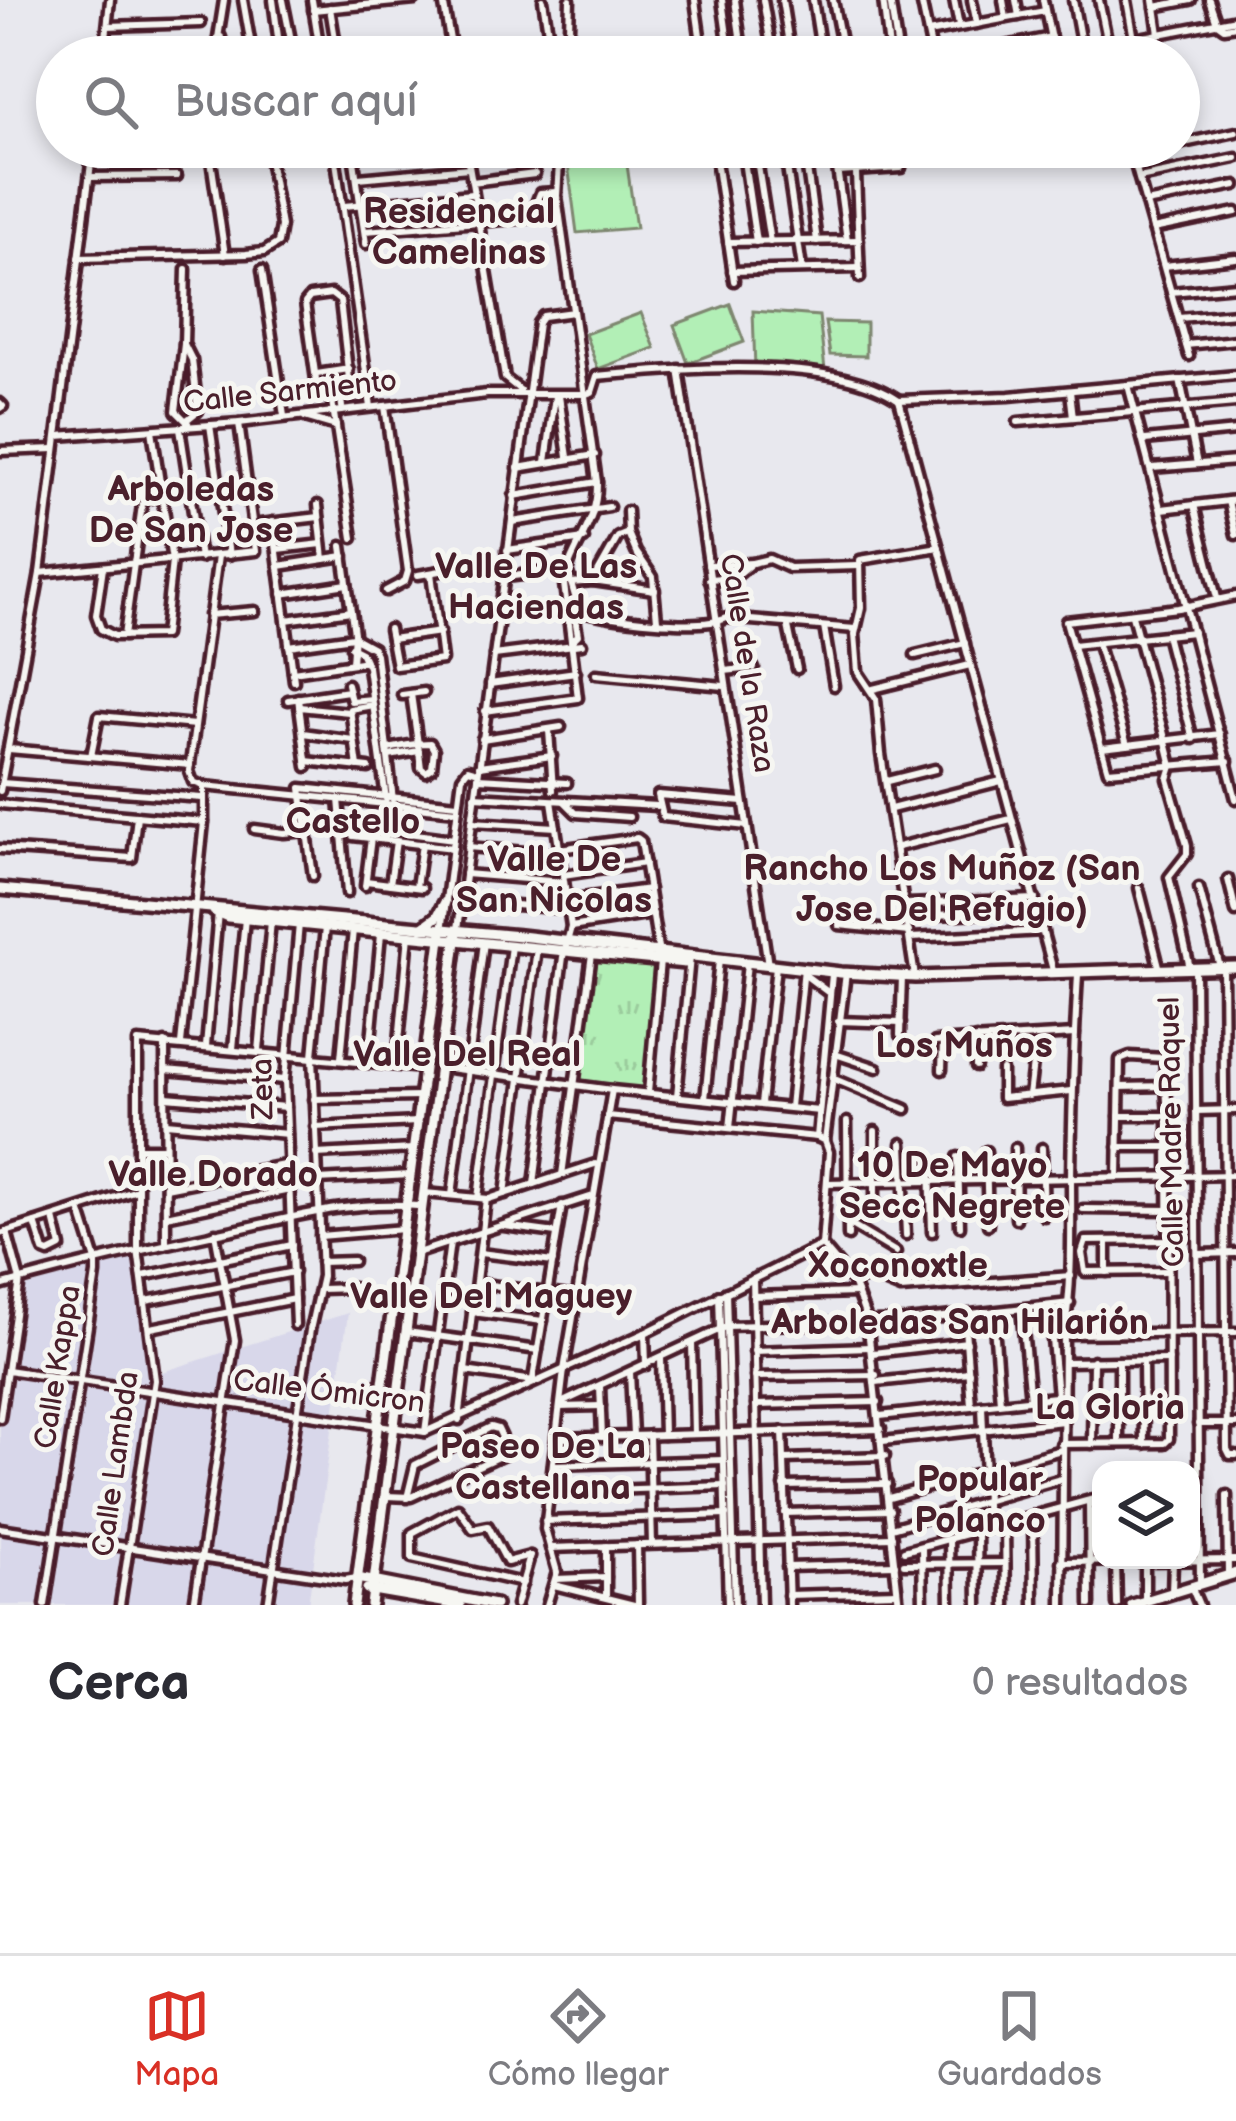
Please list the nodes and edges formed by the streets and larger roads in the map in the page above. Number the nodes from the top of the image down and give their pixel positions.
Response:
1 (110, 0) edge
2 (224, 0) edge
3 (243, 0) edge
4 (273, 0) edge
5 (283, 0) edge
6 (312, 0) edge
7 (413, 0) edge
8 (443, 0) edge
9 (543, 0) edge
10 (571, 0) edge
11 (694, 0) edge
12 (722, 0) edge
13 (735, 0) edge
14 (823, 0) edge
15 (833, 0) edge
16 (886, 0) edge
17 (921, 0) edge
18 (954, 0) edge
19 (972, 0) edge
20 (1003, 0) edge
21 (1016, 0) edge
22 (1043, 0) edge
23 (1073, 0) edge
24 (1099, 0) edge
25 (1126, 0) edge
26 (1192, 0) edge
27 (1209, 0) edge
28 (813, 1) edge
29 (341, 3) edge
30 (1154, 3) edge
31 (783, 6) edge
32 (764, 7) edge
33 (330, 8) junction
34 (314, 10) junction
35 (1045, 11) junction
36 (737, 15) junction
37 (1019, 16) junction
38 (724, 17) junction
39 (1006, 18) junction
40 (1236, 22) edge
41 (201, 23) dead end
42 (1217, 23) junction
43 (977, 24) junction
44 (108, 26) junction
45 (959, 27) junction
46 (928, 33) junction
47 (1160, 34) junction
48 (107, 36) edge
49 (220, 36) edge
50 (249, 36) edge
51 (274, 36) edge
52 (290, 36) edge
53 (318, 36) edge
54 (335, 36) edge
55 (449, 36) edge
56 (549, 36) edge
57 (569, 36) edge
58 (700, 36) edge
59 (727, 36) edge
60 (740, 36) edge
61 (788, 36) edge
62 (819, 36) edge
63 (840, 36) edge
64 (892, 36) edge
65 (929, 36) edge
66 (1050, 36) edge
67 (1080, 36) edge
68 (1106, 36) edge
69 (1133, 36) edge
70 (1150, 36) edge
71 (1232, 121) dead end
72 (1236, 132) edge
73 (1200, 140) edge
74 (1236, 158) edge
75 (1200, 165) edge
76 (91, 168) edge
77 (212, 168) edge
78 (271, 168) edge
79 (338, 168) edge
80 (356, 168) edge
81 (459, 168) edge
82 (469, 168) edge
83 (558, 168) edge
84 (717, 168) edge
85 (745, 168) edge
86 (758, 168) edge
87 (788, 168) edge
88 (807, 168) edge
89 (837, 168) edge
90 (869, 168) edge
91 (1136, 168) edge
92 (1188, 168) edge
93 (855, 170) junction
94 (838, 172) junction
95 (535, 174) dead end
96 (177, 176) dead end
97 (90, 177) junction
98 (358, 178) junction
99 (808, 178) junction
100 (1139, 178) junction
101 (790, 180) junction
102 (472, 182) junction
103 (761, 184) junction
104 (1236, 185) edge
105 (748, 186) junction
106 (556, 192) junction
107 (473, 194) junction
108 (1146, 203) junction
109 (344, 206) junction
110 (361, 206) junction
111 (1236, 212) edge
112 (478, 220) junction
113 (1154, 229) junction
114 (365, 231) junction
115 (847, 240) junction
116 (859, 240) junction
117 (817, 241) junction
118 (728, 242) junction
119 (756, 242) junction
120 (770, 242) junction
121 (798, 242) junction
122 (366, 244) dead end
123 (225, 255) junction
124 (79, 258) junction
125 (1236, 258) edge
126 (1164, 266) junction
127 (859, 268) junction
128 (186, 269) dead end
129 (802, 269) junction
130 (262, 270) dead end
131 (732, 271) junction
132 (860, 278) dead end
133 (734, 281) dead end
134 (1236, 286) edge
135 (1171, 292) junction
136 (573, 312) junction
137 (1236, 313) edge
138 (1179, 318) junction
139 (1236, 340) edge
140 (184, 344) junction
141 (1186, 345) junction
142 (1189, 356) dead end
143 (679, 369) junction
144 (349, 370) junction
145 (316, 374) junction
146 (1236, 375) edge
147 (1180, 380) junction
148 (1129, 386) junction
149 (1070, 389) junction
150 (526, 392) junction
151 (586, 394) junction
152 (557, 396) junction
153 (899, 400) junction
154 (1236, 403) edge
155 (385, 406) junction
156 (371, 407) junction
157 (1186, 408) junction
158 (338, 410) junction
159 (1136, 411) junction
160 (300, 414) junction
161 (284, 416) junction
162 (1073, 417) junction
163 (239, 422) junction
164 (1018, 422) dead end
165 (185, 424) junction
166 (209, 425) junction
167 (336, 426) junction
168 (152, 430) junction
169 (1236, 431) edge
170 (1192, 435) junction
171 (57, 436) junction
172 (1144, 440) junction
173 (56, 449) junction
174 (0, 451) edge
175 (595, 455) junction
176 (568, 458) junction
177 (1236, 460) edge
178 (546, 462) junction
179 (1198, 464) junction
180 (518, 468) junction
181 (1152, 468) junction
182 (598, 482) junction
183 (161, 496) junction
184 (514, 496) junction
185 (1232, 500) edge
186 (318, 505) dead end
187 (1194, 505) junction
188 (609, 508) dead end
189 (596, 509) junction
190 (1162, 509) junction
191 (627, 511) dead end
192 (319, 517) junction
193 (273, 522) junction
194 (511, 522) junction
195 (260, 524) dead end
196 (628, 533) junction
197 (1236, 535) edge
198 (352, 538) dead end
199 (584, 538) junction
200 (322, 544) junction
201 (342, 546) dead end
202 (939, 547) junction
203 (276, 550) junction
204 (507, 550) junction
205 (229, 555) junction
206 (218, 556) junction
207 (344, 556) junction
208 (200, 558) junction
209 (324, 559) junction
210 (172, 561) junction
211 (752, 563) junction
212 (134, 565) junction
213 (707, 565) junction
214 (279, 566) junction
215 (859, 566) junction
216 (103, 567) junction
217 (567, 569) junction
218 (446, 570) dead end
219 (431, 572) junction
220 (40, 573) junction
221 (418, 575) dead end
222 (504, 578) junction
223 (709, 579) junction
224 (593, 581) junction
225 (571, 583) junction
226 (347, 584) junction
227 (655, 590) junction
228 (386, 591) dead end
229 (282, 594) junction
230 (1236, 596) edge
231 (1217, 598) junction
232 (1187, 606) junction
233 (351, 610) junction
234 (255, 611) dead end
235 (574, 612) junction
236 (209, 615) junction
237 (1132, 615) junction
238 (286, 620) junction
239 (657, 620) junction
240 (715, 623) junction
241 (788, 624) junction
242 (824, 627) junction
243 (389, 629) dead end
244 (855, 629) junction
245 (440, 632) junction
246 (1193, 632) junction
247 (1166, 635) junction
248 (124, 636) junction
249 (1138, 639) junction
250 (352, 642) junction
251 (964, 643) junction
252 (572, 644) junction
253 (582, 644) dead end
254 (1098, 644) junction
255 (1073, 645) junction
256 (290, 646) junction
257 (392, 646) junction
258 (374, 652) junction
259 (494, 655) junction
260 (915, 655) dead end
261 (359, 660) junction
262 (970, 665) junction
263 (754, 668) dead end
264 (797, 669) dead end
265 (724, 671) junction
266 (576, 672) junction
267 (596, 674) dead end
268 (489, 685) junction
269 (726, 686) junction
270 (834, 686) dead end
271 (873, 689) junction
272 (424, 692) dead end
273 (288, 700) dead end
274 (377, 702) junction
275 (298, 703) junction
276 (485, 711) junction
277 (350, 712) junction
278 (195, 725) junction
279 (560, 727) dead end
280 (549, 730) junction
281 (303, 733) junction
282 (1220, 734) junction
283 (1193, 739) junction
284 (354, 740) junction
285 (482, 740) junction
286 (1166, 742) junction
287 (1127, 746) junction
288 (1102, 748) junction
289 (6, 752) edge
290 (388, 752) junction
291 (91, 756) junction
292 (552, 756) junction
293 (1228, 761) junction
294 (190, 765) junction
295 (1172, 766) junction
296 (358, 767) junction
297 (369, 768) dead end
298 (934, 769) dead end
299 (479, 772) junction
300 (887, 781) junction
301 (1001, 781) junction
302 (567, 783) dead end
303 (204, 786) junction
304 (553, 786) junction
305 (1, 787) edge
306 (301, 792) junction
307 (460, 793) junction
308 (475, 796) junction
309 (202, 798) junction
310 (339, 799) junction
311 (1236, 799) edge
312 (389, 800) junction
313 (552, 800) junction
314 (565, 802) junction
315 (744, 802) junction
316 (0, 804) edge
317 (659, 806) junction
318 (458, 807) junction
319 (891, 809) junction
320 (137, 816) junction
321 (629, 817) dead end
322 (1012, 819) junction
323 (204, 822) junction
324 (472, 822) junction
325 (747, 826) junction
326 (556, 827) junction
327 (254, 829) dead end
328 (308, 831) junction
329 (371, 838) junction
330 (396, 841) junction
331 (422, 844) junction
332 (453, 847) junction
333 (468, 847) junction
334 (898, 847) junction
335 (0, 849) edge
336 (560, 852) junction
337 (645, 863) junction
338 (465, 874) junction
339 (313, 876) dead end
340 (563, 878) junction
341 (1228, 880) dead end
342 (390, 884) junction
343 (1139, 888) dead end
344 (1199, 888) dead end
345 (0, 889) edge
346 (649, 889) junction
347 (347, 892) dead end
348 (462, 897) junction
349 (1035, 898) junction
350 (446, 902) junction
351 (906, 904) junction
352 (568, 905) junction
353 (195, 907) junction
354 (216, 909) junction
355 (1038, 911) junction
356 (1236, 912) edge
357 (653, 914) junction
358 (907, 916) junction
359 (245, 918) junction
360 (271, 921) junction
361 (299, 924) junction
362 (839, 925) dead end
363 (325, 927) junction
364 (571, 927) junction
365 (353, 930) junction
366 (1043, 931) junction
367 (382, 932) junction
368 (415, 933) junction
369 (442, 935) junction
370 (910, 935) junction
371 (457, 936) junction
372 (481, 942) junction
373 (511, 946) junction
374 (567, 946) junction
375 (537, 948) junction
376 (592, 949) junction
377 (659, 957) junction
378 (690, 960) junction
379 (438, 961) junction
380 (454, 961) junction
381 (719, 963) junction
382 (747, 966) junction
383 (1221, 967) junction
384 (1236, 967) edge
385 (773, 968) junction
386 (1193, 968) junction
387 (1160, 970) junction
388 (804, 972) junction
389 (837, 973) junction
390 (1078, 973) junction
391 (1054, 974) junction
392 (902, 977) junction
393 (915, 977) junction
394 (831, 996) junction
395 (833, 1021) junction
396 (901, 1023) junction
397 (1075, 1034) junction
398 (900, 1035) dead end
399 (976, 1039) junction
400 (164, 1043) junction
401 (181, 1044) junction
402 (206, 1046) junction
403 (232, 1048) junction
404 (259, 1051) junction
405 (830, 1053) junction
406 (285, 1054) junction
407 (313, 1057) junction
408 (341, 1059) junction
409 (369, 1062) junction
410 (1033, 1063) dead end
411 (397, 1064) junction
412 (424, 1064) junction
413 (441, 1066) junction
414 (976, 1066) dead end
415 (877, 1068) dead end
416 (165, 1070) junction
417 (942, 1070) dead end
418 (1002, 1070) dead end
419 (468, 1071) junction
420 (494, 1074) junction
421 (827, 1076) junction
422 (521, 1078) junction
423 (285, 1080) junction
424 (547, 1082) junction
425 (574, 1086) junction
426 (1168, 1086) junction
427 (1120, 1087) junction
428 (612, 1090) junction
429 (1072, 1091) junction
430 (648, 1093) junction
431 (166, 1096) junction
432 (420, 1096) junction
433 (677, 1096) junction
434 (1029, 1096) junction
435 (705, 1099) junction
436 (314, 1100) junction
437 (734, 1102) junction
438 (760, 1104) junction
439 (286, 1106) junction
440 (790, 1108) junction
441 (906, 1109) dead end
442 (1225, 1110) junction
443 (1236, 1110) edge
444 (819, 1111) junction
445 (1196, 1111) junction
446 (607, 1116) junction
447 (1119, 1116) junction
448 (1168, 1116) junction
449 (417, 1122) junction
450 (847, 1122) dead end
451 (166, 1123) junction
452 (315, 1127) junction
453 (730, 1128) junction
454 (875, 1131) dead end
455 (287, 1134) junction
456 (821, 1139) junction
457 (902, 1143) dead end
458 (1118, 1147) junction
459 (1168, 1147) junction
460 (138, 1148) junction
461 (166, 1148) junction
462 (1015, 1148) dead end
463 (1042, 1148) dead end
464 (413, 1149) junction
465 (986, 1150) dead end
466 (316, 1154) junction
467 (958, 1157) dead end
468 (597, 1163) junction
469 (930, 1163) dead end
470 (289, 1164) junction
471 (410, 1175) junction
472 (562, 1175) junction
473 (1224, 1175) junction
474 (1236, 1175) edge
475 (1168, 1176) junction
476 (1197, 1176) junction
477 (1118, 1177) junction
478 (1015, 1179) junction
479 (1042, 1179) junction
480 (1071, 1179) junction
481 (318, 1180) junction
482 (930, 1180) junction
483 (959, 1180) junction
484 (986, 1180) junction
485 (902, 1181) junction
486 (875, 1182) junction
487 (826, 1183) junction
488 (848, 1183) junction
489 (534, 1184) junction
490 (166, 1188) junction
491 (137, 1190) junction
492 (290, 1190) junction
493 (505, 1194) junction
494 (452, 1196) junction
495 (593, 1196) junction
496 (424, 1197) junction
497 (482, 1199) junction
498 (875, 1202) dead end
499 (406, 1205) junction
500 (562, 1205) junction
501 (80, 1209) junction
502 (1082, 1210) dead end
503 (1169, 1210) junction
504 (319, 1213) junction
505 (166, 1216) junction
506 (1044, 1216) dead end
507 (53, 1217) junction
508 (292, 1217) junction
509 (1016, 1219) dead end
510 (35, 1223) junction
511 (849, 1224) junction
512 (988, 1225) dead end
513 (500, 1226) junction
514 (960, 1226) dead end
515 (403, 1229) junction
516 (483, 1231) junction
517 (932, 1232) dead end
518 (3, 1233) edge
519 (557, 1233) junction
520 (215, 1234) junction
521 (905, 1235) dead end
522 (320, 1236) junction
523 (848, 1236) dead end
524 (1169, 1240) junction
525 (1108, 1241) junction
526 (450, 1242) junction
527 (166, 1243) junction
528 (292, 1245) junction
529 (822, 1245) junction
530 (138, 1249) junction
531 (896, 1252) dead end
532 (417, 1253) junction
533 (480, 1253) junction
534 (1225, 1253) junction
535 (1236, 1253) edge
536 (1198, 1254) junction
537 (220, 1259) junction
538 (96, 1260) junction
539 (352, 1261) dead end
540 (321, 1262) junction
541 (553, 1262) junction
542 (1169, 1271) junction
543 (293, 1272) junction
544 (1107, 1272) junction
545 (142, 1276) junction
546 (1071, 1276) junction
547 (753, 1279) junction
548 (20, 1280) junction
549 (476, 1282) junction
550 (853, 1282) junction
551 (226, 1285) junction
552 (0, 1286) edge
553 (353, 1288) dead end
554 (321, 1289) junction
555 (548, 1292) junction
556 (723, 1293) junction
557 (858, 1294) junction
558 (753, 1296) junction
559 (576, 1297) junction
560 (294, 1299) junction
561 (146, 1301) junction
562 (1070, 1303) junction
563 (1049, 1306) junction
564 (1021, 1309) junction
565 (231, 1311) junction
566 (472, 1312) junction
567 (993, 1312) junction
568 (964, 1315) junction
569 (867, 1320) junction
570 (543, 1322) junction
571 (754, 1323) junction
572 (295, 1325) dead end
573 (723, 1327) junction
574 (150, 1328) junction
575 (407, 1332) junction
576 (1198, 1332) junction
577 (1226, 1332) junction
578 (1236, 1332) edge
579 (645, 1333) junction
580 (1170, 1333) junction
581 (1064, 1334) junction
582 (439, 1336) junction
583 (468, 1341) junction
584 (692, 1342) junction
585 (967, 1342) junction
586 (538, 1350) junction
587 (872, 1350) junction
588 (754, 1351) junction
589 (662, 1358) junction
590 (1093, 1360) junction
591 (1169, 1360) junction
592 (1119, 1361) junction
593 (1143, 1361) junction
594 (1066, 1362) junction
595 (646, 1365) junction
596 (8, 1370) junction
597 (564, 1370) junction
598 (464, 1371) junction
599 (630, 1372) junction
600 (969, 1372) junction
601 (755, 1377) junction
602 (876, 1378) junction
603 (80, 1382) junction
604 (535, 1382) junction
605 (600, 1386) junction
606 (153, 1394) junction
607 (1060, 1396) junction
608 (1030, 1400) junction
609 (879, 1402) junction
610 (1000, 1402) junction
611 (226, 1403) junction
612 (561, 1405) junction
613 (971, 1405) junction
614 (982, 1405) junction
615 (601, 1406) junction
616 (756, 1406) junction
617 (298, 1413) junction
618 (880, 1416) junction
619 (0, 1418) edge
620 (459, 1420) junction
621 (1063, 1421) junction
622 (1198, 1424) junction
623 (1231, 1424) edge
624 (377, 1426) junction
625 (395, 1427) junction
626 (881, 1429) junction
627 (985, 1430) junction
628 (783, 1431) junction
629 (425, 1432) junction
630 (756, 1432) junction
631 (727, 1433) junction
632 (694, 1434) junction
633 (663, 1435) junction
634 (633, 1436) junction
635 (649, 1436) junction
636 (602, 1437) junction
637 (557, 1438) junction
638 (883, 1441) junction
639 (1119, 1443) junction
640 (1092, 1444) junction
641 (1144, 1444) junction
642 (1061, 1447) junction
643 (1236, 1455) edge
644 (885, 1456) junction
645 (784, 1459) junction
646 (725, 1460) junction
647 (1196, 1461) edge
648 (649, 1462) junction
649 (553, 1465) junction
650 (987, 1471) junction
651 (1061, 1479) junction
652 (887, 1484) junction
653 (725, 1486) junction
654 (784, 1486) junction
655 (649, 1490) junction
656 (386, 1492) junction
657 (549, 1492) junction
658 (407, 1494) junction
659 (1227, 1495) dead end
660 (889, 1498) junction
661 (1092, 1500) edge
662 (986, 1501) junction
663 (1089, 1501) junction
664 (1060, 1509) junction
665 (890, 1510) junction
666 (785, 1513) junction
667 (726, 1515) junction
668 (1033, 1516) junction
669 (651, 1518) junction
670 (545, 1521) junction
671 (1005, 1524) junction
672 (0, 1528) edge
673 (987, 1529) junction
674 (892, 1532) junction
675 (977, 1532) junction
676 (56, 1536) junction
677 (786, 1540) junction
678 (949, 1540) junction
679 (759, 1541) junction
680 (730, 1542) junction
681 (652, 1544) junction
682 (638, 1545) junction
683 (606, 1546) junction
684 (130, 1547) junction
685 (922, 1547) junction
686 (550, 1548) junction
687 (904, 1551) dead end
688 (202, 1558) junction
689 (1200, 1560) edge
690 (1232, 1560) edge
691 (1061, 1562) junction
692 (1089, 1562) junction
693 (1092, 1562) edge
694 (977, 1563) junction
695 (1005, 1563) junction
696 (899, 1564) junction
697 (922, 1564) junction
698 (950, 1564) junction
699 (787, 1567) junction
700 (273, 1569) junction
701 (1116, 1569) edge
702 (1144, 1569) edge
703 (1173, 1569) edge
704 (1199, 1569) edge
705 (1232, 1574) edge
706 (606, 1576) junction
707 (353, 1581) junction
708 (523, 1582) junction
709 (555, 1582) junction
710 (1196, 1585) junction
711 (373, 1586) junction
712 (897, 1592) junction
713 (1172, 1592) junction
714 (788, 1595) junction
715 (606, 1598) junction
716 (1139, 1604) edge
717 (45, 1605) edge
718 (120, 1605) edge
719 (194, 1605) edge
720 (268, 1605) edge
721 (354, 1605) edge
722 (371, 1605) edge
723 (460, 1605) edge
724 (495, 1605) edge
725 (516, 1605) edge
726 (547, 1605) edge
727 (636, 1605) edge
728 (732, 1605) edge
729 (761, 1605) edge
730 (789, 1605) edge
731 (898, 1605) edge
732 (922, 1605) edge
733 (950, 1605) edge
734 (978, 1605) edge
735 (1006, 1605) edge
736 (1034, 1605) edge
737 (1062, 1605) edge
738 (1090, 1605) edge
739 (1117, 1605) edge
740 (1198, 1605) edge

1 - 44 street
2 - 49 street
3 - 50 street
4 - 51 street
5 - 52 street
6 - 34 street
7 - 29 street
8 - 55 street
9 - 56 street
10 - 57 street
11 - 58 street
12 - 38 street
13 - 36 street
14 - 28 street
15 - 63 street
16 - 64 street
17 - 46 street
18 - 45 street
19 - 43 street
20 - 39 street
21 - 37 street
22 - 35 street
23 - 67 street
24 - 68 street
25 - 69 street
26 - 30 street
27 - 42 street
28 - 62 street
29 - 33 street
30 - 47 street
31 - 32 street
31 - 61 street
33 - 34 street
33 - 54 street
34 - 53 street
35 - 37 street
35 - 66 street
36 - 38 street
36 - 60 street
37 - 39 street
38 - 59 street
39 - 43 street
40 - 42 street
41 - 44 street
42 - 47 street
43 - 45 street
44 - 48 street
45 - 46 street
46 - 65 street
47 - 70 street
71 - 72 street
72 - 73 street
74 - 75 street
76 - 97 street
77 - 123 street
78 - 123 street
79 - 109 street
80 - 98 street
81 - 98 street
82 - 102 street
83 - 106 street
84 - 118 street
85 - 105 street
86 - 103 street
87 - 101 street
88 - 99 street
89 - 94 street
90 - 93 street
91 - 100 street
92 - 100 street
93 - 94 street
93 - 116 street
94 - 115 street
95 - 102 street
96 - 97 street
97 - 124 street
98 - 110 street
99 - 101 street
99 - 117 street
100 - 108 street
101 - 121 street
102 - 107 street
103 - 105 street
103 - 120 street
104 - 108 street
105 - 119 street
106 - 112 street
106 - 136 street
107 - 110 street
107 - 112 street
108 - 113 street
109 - 110 street
109 - 156 street
110 - 114 street
111 - 113 street
112 - 114 street
112 - 150 street
113 - 126 street
114 - 122 street
115 - 116 street
115 - 117 street
116 - 127 street
117 - 121 street
118 - 119 street
118 - 131 street
119 - 120 street
120 - 121 street
121 - 129 street
123 - 124 street
124 - 171 street
125 - 126 street
126 - 135 street
127 - 129 street
127 - 132 street
128 - 140 street
129 - 131 street
130 - 161 street
131 - 133 street
134 - 135 street
135 - 138 street
136 - 150 street
136 - 151 street
137 - 138 street
138 - 141 street
139 - 141 street
140 - 165 street
140 - 165 street
141 - 142 street
143 - 151 street, Calle Sarmiento
143 - 153 street
143 - 213 street, Calle de la Raza
144 - 145 street
144 - 145 street
144 - 158 street
145 - 158 street
146 - 147 street
147 - 148 street
147 - 157 street
148 - 149 street
148 - 159 street
149 - 153 street
149 - 162 street
150 - 152 street, Calle Sarmiento
150 - 155 street, Calle Sarmiento
150 - 180 street
151 - 152 street, Calle Sarmiento
151 - 175 street
152 - 176 street
152 - 178 street
153 - 202 street
154 - 157 street
155 - 156 street, Calle Sarmiento
155 - 228 street
156 - 158 street, Calle Sarmiento
157 - 159 street
157 - 170 street
158 - 160 street, Calle Sarmiento
158 - 167 street
159 - 162 street
159 - 172 street
160 - 161 street, Calle Sarmiento
160 - 167 street
161 - 163 street, Calle Sarmiento
162 - 164 street
163 - 166 street, Calle Sarmiento
163 - 205 street
165 - 166 street, Calle Sarmiento
165 - 168 street, Calle Sarmiento
165 - 208 street
166 - 205 street
167 - 198 street
168 - 171 street, Calle Sarmiento
168 - 183 street
169 - 170 street
170 - 172 street
170 - 179 street
171 - 173 street
172 - 181 street
173 - 174 street
173 - 220 street
175 - 176 street
175 - 182 street
176 - 178 street
177 - 179 street
178 - 180 street
179 - 181 street
180 - 184 street
181 - 190 street
182 - 184 street
182 - 189 street
183 - 210 street
183 - 212 street
184 - 194 street
185 - 187 street
185 - 197 street
186 - 192 street
187 - 190 street
187 - 231 street
188 - 189 street
189 - 194 street
189 - 199 street
190 - 232 street
191 - 196 street
192 - 193 street
192 - 200 street
193 - 195 street
193 - 203 street
194 - 204 street
196 - 224 street
196 - 227 street
199 - 204 street
199 - 217 street
200 - 203 street
200 - 209 street
201 - 207 street
202 - 215 street
202 - 251 street
203 - 214 street
204 - 222 street
205 - 206 street
206 - 208 street
206 - 236 street
207 - 209 street
207 - 226 street
208 - 210 street
209 - 214 street
210 - 212 street
210 - 248 street
211 - 213 street
211 - 215 street
211 - 223 street
212 - 216 street
212 - 248 street
213 - 223 street, Calle de la Raza
214 - 229 street
215 - 244 street
216 - 220 street
216 - 248 street
217 - 222 street
217 - 225 street
217 - 235 street
218 - 219 street
219 - 221 street
219 - 245 street
220 - 289 street
222 - 259 street
223 - 240 street, Calle de la Raza
224 - 225 street
224 - 227 street
225 - 235 street
226 - 229 street
226 - 233 street
227 - 239 street
229 - 238 street
230 - 231 street
231 - 232 street
232 - 237 street
232 - 246 street
233 - 238 street
233 - 250 street
234 - 236 street
235 - 239 street
235 - 252 street
236 - 278 street
237 - 249 street
237 - 255 street
238 - 256 street
239 - 240 street
240 - 241 street
240 - 265 street, Calle de la Raza
241 - 242 street
241 - 264 street
242 - 244 street
242 - 270 street
243 - 257 street
244 - 271 street
245 - 257 street
245 - 257 street
246 - 247 street
246 - 282 street
247 - 249 street
247 - 283 street
249 - 254 street
249 - 286 street
250 - 256 street
250 - 258 street
250 - 261 street
250 - 261 street
251 - 260 street
251 - 262 street
252 - 253 street
252 - 259 street
252 - 266 street
254 - 255 street
254 - 287 street
255 - 288 street
256 - 261 street
257 - 258 street
258 - 261 street
258 - 274 street
259 - 268 street
261 - 274 street
262 - 271 street
262 - 301 street
263 - 265 street
265 - 269 street, Calle de la Raza
266 - 268 street
266 - 276 street
267 - 269 street
268 - 276 street
269 - 315 street, Calle de la Raza
271 - 300 street
272 - 290 street
273 - 275 street
274 - 275 street
274 - 277 street
274 - 290 street
274 - 312 street
275 - 277 street
275 - 281 street
276 - 285 street
277 - 284 street
278 - 291 street
278 - 294 street
279 - 280 street
280 - 285 street
280 - 292 street
281 - 284 street
281 - 296 street
282 - 283 street
282 - 293 street
283 - 286 street
284 - 296 street
285 - 299 street
286 - 287 street
286 - 295 street
287 - 288 street
288 - 295 street
289 - 291 street
289 - 305 street
290 - 312 street
291 - 294 street
292 - 299 street
292 - 304 street
293 - 295 street
293 - 311 street
294 - 303 street
295 - 386 street, Calle Madre Raquel
296 - 297 street
298 - 300 street
299 - 304 street
299 - 307 street
299 - 307 street
299 - 308 street
300 - 319 street
301 - 319 street
301 - 322 street
302 - 304 street
303 - 306 street
303 - 309 street
305 - 309 street
306 - 310 street
306 - 312 street
306 - 328 street
307 - 318 street
308 - 313 street
308 - 324 street
309 - 323 street
310 - 312 street
310 - 347 street
312 - 318 street
313 - 314 street
313 - 326 street
314 - 317 street
314 - 321 street
315 - 317 street
315 - 325 street, Calle de la Raza
316 - 320 street
317 - 325 street
318 - 332 street
319 - 334 street
320 - 323 street
320 - 335 street
322 - 334 street
322 - 349 street
323 - 353 street
324 - 326 street
324 - 333 street
325 - 385 street, Calle de la Raza
326 - 336 street
327 - 328 street
328 - 339 street
329 - 330 street
329 - 332 street
329 - 342 street
330 - 331 street
330 - 342 street
331 - 332 street
331 - 342 street
332 - 348 street
332 - 350 street
333 - 336 street
333 - 338 street
334 - 351 street
336 - 337 street
336 - 340 street
337 - 340 street
337 - 346 street
338 - 340 street
338 - 348 street
340 - 352 street
341 - 356 street
343 - 387 street
344 - 383 street
345 - 353 street
346 - 352 street
346 - 357 street
348 - 352 street
348 - 371 street
349 - 351 street
349 - 355 street
350 - 368 street
350 - 369 street
351 - 358 street
352 - 364 street
353 - 354 street
353 - 401 street
354 - 359 street
354 - 368 street
354 - 402 street
355 - 358 street
355 - 366 street
357 - 364 street
357 - 377 street
358 - 370 street
359 - 360 street
359 - 403 street
360 - 361 street
360 - 404 street
361 - 363 street
361 - 406 street, Zeta
362 - 370 street
363 - 365 street
363 - 407 street
364 - 374 street
365 - 367 street
365 - 408 street
366 - 370 street
366 - 391 street
367 - 368 street
367 - 409 street
368 - 369 street
368 - 379 street
368 - 411 street
369 - 371 street
369 - 379 street
370 - 393 street
371 - 372 street
371 - 374 street
371 - 380 street
372 - 373 street
372 - 380 street
372 - 419 street
373 - 375 street
373 - 420 street
374 - 375 street
374 - 376 street
374 - 424 street
375 - 422 street
376 - 377 street
376 - 425 street
377 - 378 street
377 - 430 street
378 - 381 street
378 - 433 street
379 - 412 street
380 - 413 street
381 - 382 street
381 - 435 street
382 - 385 street
382 - 437 street
383 - 384 street
383 - 386 street
383 - 442 street
385 - 388 street
385 - 438 street, Calle de la Raza
386 - 387 street
386 - 445 street, Calle Madre Raquel
387 - 390 street
388 - 389 street
388 - 394 street
388 - 440 street
389 - 392 street
389 - 394 street
389 - 395 street
390 - 391 street
390 - 397 street
391 - 393 street
392 - 393 street
392 - 396 street
394 - 395 street
395 - 396 street
395 - 405 street
396 - 398 street
397 - 399 street
397 - 429 street
399 - 414 street
399 - 417 street
400 - 401 street
400 - 416 street
400 - 460 street, Calle Lambda
401 - 402 street
402 - 403 street
403 - 404 street
404 - 406 street
405 - 415 street
405 - 421 street
406 - 407 street
406 - 423 street, Zeta
407 - 408 street
407 - 436 street
408 - 409 street
409 - 411 street
410 - 434 street
411 - 412 street
412 - 413 street
412 - 432 street
413 - 419 street
413 - 496 street
416 - 423 street
416 - 431 street
418 - 434 street
419 - 420 street
419 - 494 street
420 - 422 street
420 - 497 street
421 - 441 street
421 - 444 street
421 - 456 street
422 - 424 street
422 - 493 street
423 - 439 street, Zeta
424 - 425 street
424 - 489 street
425 - 428 street
425 - 472 street
426 - 427 street
426 - 427 street
426 - 448 street
427 - 447 street
428 - 430 street
428 - 446 street
429 - 434 street
429 - 480 street
430 - 433 street
431 - 439 street
431 - 451 street
432 - 436 street
432 - 449 street
433 - 435 street
435 - 437 street
436 - 452 street
437 - 438 street
437 - 453 street
438 - 440 street
439 - 455 street, Zeta
440 - 444 street
442 - 443 street
442 - 445 street
442 - 473 street
444 - 456 street
445 - 476 street, Calle Madre Raquel
446 - 453 street
446 - 468 street
447 - 448 street
447 - 458 street
448 - 459 street
449 - 452 street
449 - 464 street
450 - 488 street
451 - 455 street
451 - 461 street
452 - 466 street
453 - 456 street
454 - 486 street
455 - 470 street, Zeta
456 - 487 street
457 - 485 street
458 - 459 street
458 - 477 street
459 - 475 street
460 - 461 street
460 - 491 street, Calle Lambda
461 - 490 street
462 - 478 street
463 - 479 street
464 - 466 street
464 - 471 street
465 - 484 street
466 - 481 street
467 - 483 street
468 - 472 street
468 - 495 street
469 - 482 street
470 - 490 street
470 - 492 street, Zeta
471 - 481 street
471 - 499 street
472 - 489 street
473 - 474 street
473 - 476 street
473 - 534 street
475 - 476 street
475 - 477 street
475 - 503 street
476 - 536 street, Calle Madre Raquel
477 - 480 street
478 - 479 street
478 - 484 street
478 - 509 street
479 - 480 street
479 - 506 street
480 - 546 street
481 - 504 street
482 - 483 street
482 - 485 street
482 - 517 street
483 - 484 street
483 - 514 street
484 - 512 street
485 - 486 street
485 - 521 street
486 - 488 street
486 - 498 street
487 - 488 street
487 - 529 street
488 - 511 street
489 - 493 street
490 - 505 street
491 - 501 street
491 - 530 street, Calle Lambda
492 - 505 street
492 - 508 street, Zeta
493 - 497 street
494 - 496 street
494 - 497 street
495 - 500 street
495 - 559 street
496 - 499 street
496 - 532 street
497 - 516 street
499 - 504 street
499 - 515 street
500 - 513 street
500 - 519 street
501 - 507 street
501 - 538 street, Calle Kappa
502 - 503 street
503 - 524 street
504 - 508 street
504 - 522 street
505 - 527 street
507 - 510 street
507 - 510 street
508 - 520 street
508 - 528 street, Zeta
510 - 518 street
511 - 523 street
511 - 531 street
513 - 516 street
513 - 519 street
515 - 522 street
515 - 624 street
516 - 526 street
516 - 533 street
518 - 548 street
519 - 541 street
520 - 527 street
520 - 537 street
522 - 540 street
524 - 525 street
524 - 542 street
525 - 544 street
525 - 544 street
526 - 532 street
526 - 582 street
527 - 530 street
528 - 537 street
528 - 543 street, Zeta
529 - 547 street, Calle Ómicron
529 - 550 street
530 - 538 street
530 - 545 street, Calle Lambda
532 - 575 street
533 - 541 street
533 - 549 street
534 - 535 street
534 - 536 street
534 - 577 street
536 - 576 street, Calle Madre Raquel
537 - 545 street
537 - 551 street
538 - 548 street
538 - 603 street, Calle Kappa
539 - 540 street
540 - 554 street
541 - 555 street
542 - 544 street
542 - 580 street
543 - 551 street
543 - 560 street, Zeta
545 - 561 street, Calle Lambda
546 - 550 street
546 - 562 street
547 - 556 street, Calle Ómicron
547 - 558 street
548 - 552 street
548 - 596 street
549 - 555 street
549 - 566 street
550 - 557 street
551 - 561 street
551 - 565 street
553 - 554 street
554 - 617 street
555 - 559 street
555 - 570 street
556 - 573 street
556 - 579 street, Calle Ómicron
557 - 558 street
557 - 569 street
558 - 571 street
559 - 597 street
560 - 565 street
560 - 572 street, Zeta
561 - 574 street, Calle Lambda
562 - 563 street
562 - 581 street
563 - 564 street
563 - 607 street
564 - 567 street
564 - 608 street
565 - 574 street
565 - 611 street
566 - 570 street
566 - 583 street
567 - 568 street
567 - 610 street
568 - 569 street
568 - 585 street
569 - 571 street
569 - 587 street
570 - 586 street
571 - 573 street
571 - 588 street
573 - 584 street
573 - 631 street
574 - 606 street, Calle Lambda
575 - 582 street
575 - 625 street
576 - 577 street
576 - 580 street
576 - 622 street, Calle Madre Raquel
577 - 578 street
577 - 623 street
579 - 595 street
579 - 597 street, Calle Ómicron
580 - 581 street
580 - 591 street
581 - 594 street
582 - 583 street
582 - 629 street
583 - 586 street
583 - 598 street
584 - 589 street
584 - 632 street
585 - 587 street
585 - 600 street
586 - 604 street
587 - 588 street
587 - 602 street
588 - 601 street
589 - 595 street
589 - 633 street
590 - 592 street
590 - 594 street
590 - 640 street
591 - 593 street
591 - 641 street
592 - 593 street
592 - 639 street
593 - 641 street
594 - 607 street
595 - 599 street
596 - 603 street, Calle Ómicron
596 - 619 street
597 - 604 street, Calle Ómicron
597 - 612 street
598 - 604 street
598 - 620 street
599 - 605 street
599 - 634 street
600 - 602 street
600 - 613 street
601 - 602 street
601 - 616 street
602 - 609 street
603 - 606 street, Calle Ómicron
603 - 676 street, Calle Kappa
604 - 620 street, Calle Ómicron
605 - 612 street
605 - 615 street
606 - 611 street, Calle Ómicron
606 - 684 street, Calle Lambda
607 - 608 street
607 - 621 street
608 - 610 street
609 - 616 street
609 - 618 street
610 - 614 street
611 - 617 street, Calle Ómicron
611 - 688 street
612 - 615 street
612 - 637 street
613 - 614 street
613 - 618 street
614 - 627 street
615 - 636 street
616 - 630 street
617 - 624 street, Calle Ómicron
617 - 700 street
618 - 626 street
620 - 629 street, Calle Ómicron
621 - 627 street
621 - 642 street
622 - 623 street
622 - 647 street, Calle Madre Raquel
623 - 643 street
624 - 625 street, Calle Ómicron
624 - 707 street
625 - 629 street, Calle Ómicron
625 - 656 street
626 - 628 street
626 - 638 street
627 - 638 street
627 - 650 street
628 - 630 street
628 - 645 street
630 - 631 street
630 - 679 street
631 - 632 street
631 - 646 street
631 - 680 street
632 - 633 street
633 - 635 street
634 - 635 street
634 - 636 street
635 - 648 street
636 - 637 street
637 - 649 street
638 - 644 street
639 - 640 street
639 - 641 street
640 - 642 street
642 - 650 street
642 - 651 street
644 - 645 street
644 - 652 street
645 - 654 street
646 - 648 street
646 - 653 street
648 - 649 street
648 - 655 street
649 - 657 street
650 - 660 street
650 - 662 street
651 - 662 street
651 - 664 street
652 - 654 street
652 - 660 street
653 - 655 street
653 - 667 street
654 - 666 street
655 - 657 street
655 - 669 street
656 - 658 street
656 - 711 street
657 - 670 street
658 - 658 street
659 - 690 street
660 - 665 street
661 - 663 street
662 - 673 street
662 - 674 street
663 - 664 street
663 - 692 street
664 - 668 street
664 - 691 street
665 - 666 street
665 - 674 street
666 - 677 street
667 - 669 street
667 - 680 street
668 - 671 street
668 - 736 street
669 - 670 street
669 - 681 street
670 - 686 street
671 - 673 street
671 - 695 street
672 - 676 street
673 - 675 street
674 - 677 street
674 - 696 street
675 - 678 street
675 - 694 street
676 - 684 street
676 - 717 street, Calle Kappa
677 - 679 street
677 - 699 street
678 - 685 street
678 - 698 street
679 - 680 street
679 - 729 street
680 - 681 street
680 - 728 street
681 - 682 street
682 - 683 street
682 - 727 street
683 - 686 street
683 - 706 street
684 - 688 street
684 - 718 street, Calle Lambda
685 - 687 street
685 - 697 street
686 - 709 street
688 - 700 street
688 - 719 street
689 - 690 street
690 - 705 street
691 - 692 street
691 - 737 street
692 - 693 street
692 - 738 street
694 - 695 street
694 - 698 street
694 - 734 street
695 - 735 street
696 - 697 street
696 - 699 street
696 - 712 street
697 - 698 street
697 - 732 street
698 - 733 street
699 - 714 street
700 - 707 street
700 - 720 street
701 - 739 street
702 - 716 street
703 - 713 street
704 - 710 street, Calle Madre Raquel
705 - 710 street
706 - 709 street
706 - 715 street
707 - 711 street
707 - 721 street
708 - 708 street
708 - 725 street
709 - 715 street
709 - 726 street
710 - 713 street
710 - 740 street
711 - 722 street
711 - 723 street
711 - 724 street
712 - 714 street
712 - 731 street
713 - 716 street
714 - 730 street
715 - 727 street

